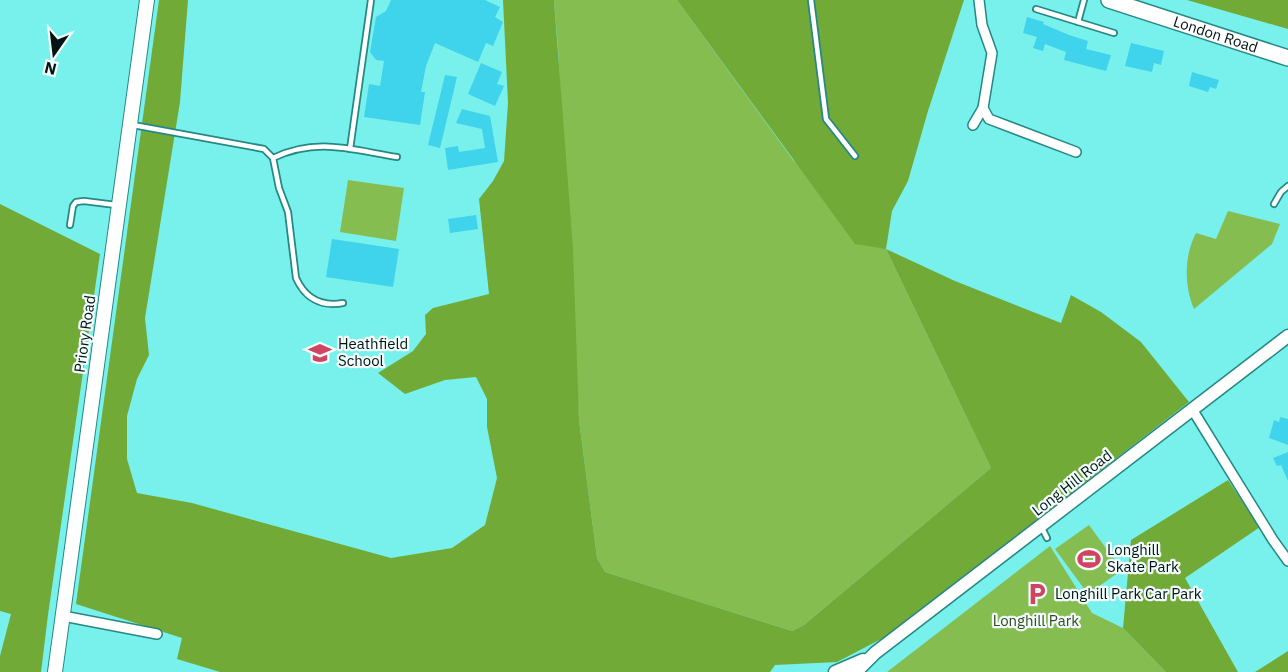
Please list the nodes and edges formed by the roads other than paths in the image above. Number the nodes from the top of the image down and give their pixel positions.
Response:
1 (147, 0) edge
2 (371, 0) edge
3 (811, 0) edge
4 (1084, 0) edge
5 (1108, 0) edge
6 (981, 3) edge
7 (1036, 9) dead end
8 (1078, 22) junction
9 (1114, 33) dead end
10 (1288, 57) edge
11 (983, 108) junction
12 (130, 124) junction
13 (973, 124) dead end
14 (350, 149) junction
15 (1076, 152) dead end
16 (855, 156) dead end
17 (273, 158) junction
18 (397, 158) dead end
19 (1288, 186) edge
20 (1274, 204) dead end
21 (119, 206) junction
22 (70, 225) dead end
23 (343, 303) dead end
24 (1288, 336) edge
25 (1192, 409) junction
26 (1041, 526) junction
27 (1047, 538) dead end
28 (1288, 561) edge
29 (63, 616) junction
30 (157, 634) dead end
31 (875, 653) junction
32 (55, 672) edge
33 (835, 672) edge
34 (856, 672) edge

1 - 12 main road, Priory Road
2 - 14 lane
3 - 16 lane
4 - 8 lane
5 - 10 main road, London Road
6 - 11 street
7 - 8 lane
8 - 9 lane
11 - 13 street
11 - 15 street
12 - 17 lane
12 - 21 main road, Priory Road
14 - 17 lane
14 - 18 lane
17 - 23 lane
19 - 20 lane
21 - 22 lane
21 - 29 main road, Priory Road
24 - 25 street, Long Hill Road
25 - 26 street, Long Hill Road
25 - 28 street
26 - 27 lane
26 - 31 street, Long Hill Road
29 - 30 street
29 - 32 main road, Priory Road
31 - 33 street, Long Hill Road
31 - 34 street, Long Hill Road

